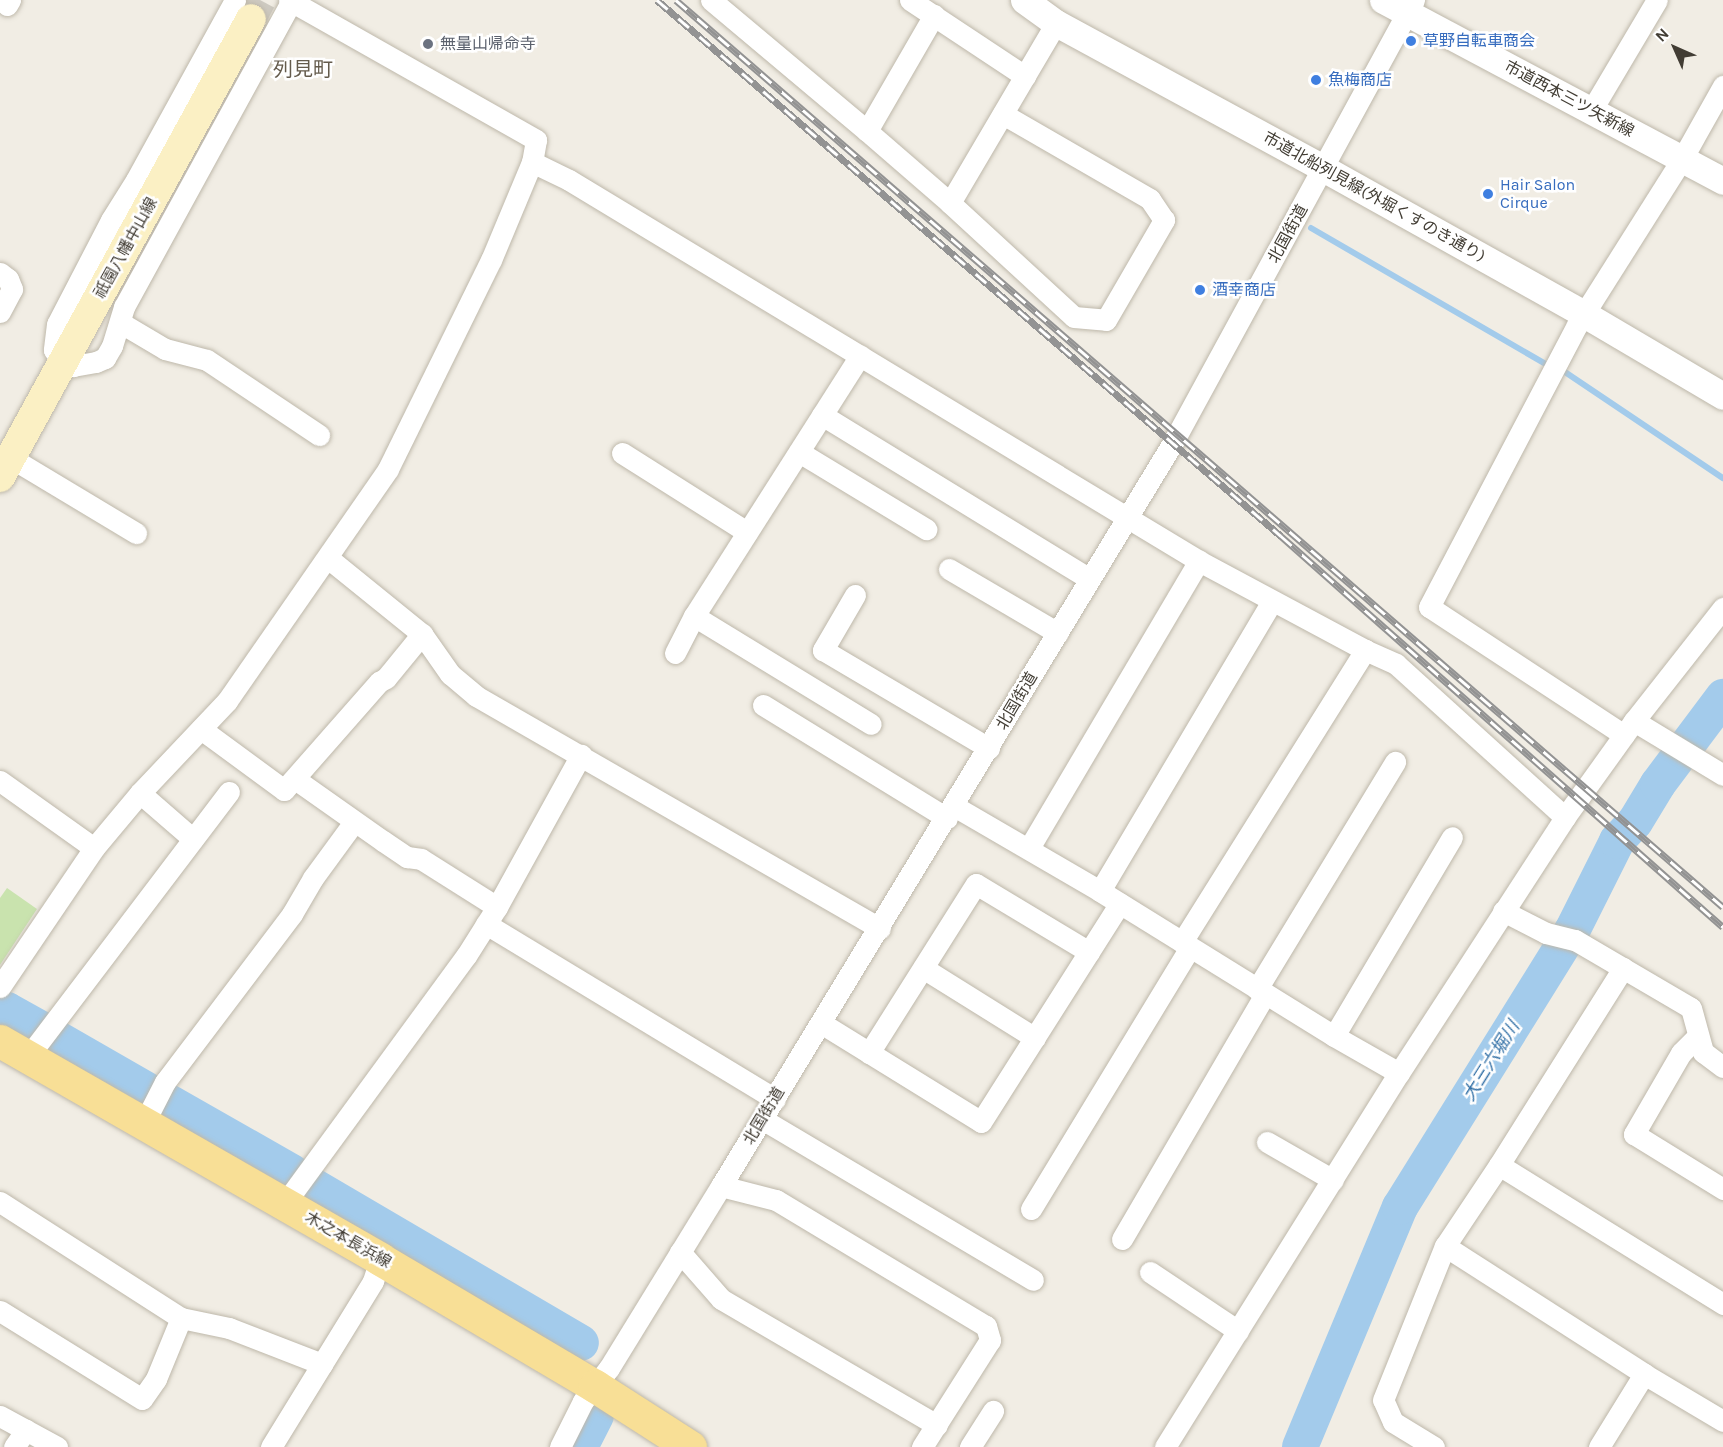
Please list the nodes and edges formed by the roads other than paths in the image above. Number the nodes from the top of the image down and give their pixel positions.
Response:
1 (291, 0) edge
2 (711, 0) edge
3 (910, 0) edge
4 (1024, 0) edge
5 (1657, 0) edge
6 (1401, 4) edge
7 (733, 8) edge
8 (243, 9) tunnel mouth
9 (934, 15) junction
10 (1056, 23) junction
11 (1025, 76) junction
12 (1723, 86) edge
13 (1591, 111) junction
14 (1003, 114) junction
15 (867, 131) junction
16 (1682, 159) junction
17 (532, 162) junction
18 (1323, 168) junction
19 (1723, 181) edge
20 (950, 203) junction
21 (0, 273) edge
22 (0, 312) edge
23 (1584, 314) junction
24 (121, 323) junction
25 (860, 355) junction
26 (63, 362) junction
27 (1723, 396) edge
28 (822, 415) junction
29 (319, 435) dead end
30 (799, 452) junction
31 (622, 453) dead end
32 (4, 467) edge
33 (1126, 519) junction
34 (926, 529) dead end
35 (747, 532) junction
36 (136, 533) dead end
37 (328, 558) junction
38 (1199, 561) junction
39 (949, 569) dead end
40 (1090, 579) junction
41 (855, 595) dead end
42 (1272, 601) junction
43 (1723, 608) edge
44 (694, 616) junction
45 (1058, 633) junction
46 (422, 634) junction
47 (1365, 650) junction
48 (675, 653) dead end
49 (763, 705) dead end
50 (871, 724) dead end
51 (1629, 728) junction
52 (201, 729) junction
53 (989, 748) junction
54 (581, 755) junction
55 (1395, 762) dead end
56 (1723, 775) edge
57 (295, 779) junction
58 (0, 781) edge
59 (229, 792) dead end
60 (140, 793) junction
61 (950, 812) junction
62 (1564, 816) junction
63 (354, 822) junction
64 (1452, 837) dead end
65 (193, 839) junction
66 (94, 848) junction
67 (1029, 848) junction
68 (1100, 891) junction
69 (1120, 903) junction
70 (1503, 910) junction
71 (491, 916) junction
72 (880, 928) junction
73 (1186, 945) junction
74 (1089, 952) junction
75 (923, 968) junction
76 (1623, 968) junction
77 (0, 987) edge
78 (1261, 992) junction
79 (821, 1023) junction
80 (1334, 1036) junction
81 (1698, 1036) junction
82 (1035, 1038) junction
83 (14, 1049) edge
84 (869, 1053) junction
85 (1723, 1067) edge
86 (1399, 1073) junction
87 (775, 1099) junction
88 (762, 1119) junction
89 (144, 1123) junction
90 (1267, 1142) dead end
91 (1499, 1165) junction
92 (1333, 1180) junction
93 (721, 1186) junction
94 (1723, 1189) edge
95 (0, 1202) edge
96 (285, 1203) junction
97 (1031, 1209) dead end
98 (1122, 1239) dead end
99 (1445, 1246) junction
100 (680, 1252) junction
101 (380, 1259) junction
102 (1150, 1272) dead end
103 (1033, 1281) dead end
104 (1723, 1304) edge
105 (0, 1311) edge
106 (181, 1318) junction
107 (1238, 1331) junction
108 (322, 1364) junction
109 (1644, 1374) junction
110 (595, 1386) junction
111 (993, 1411) dead end
112 (1720, 1412) edge
113 (0, 1416) edge
114 (937, 1425) junction
115 (20, 1438) edge
116 (57, 1447) edge
117 (271, 1447) edge
118 (560, 1447) edge
119 (690, 1447) edge
120 (922, 1447) edge
121 (970, 1447) edge
122 (1165, 1447) edge
123 (1434, 1447) edge
124 (1599, 1447) edge

1 - 17 street
1 - 24 street
2 - 7 street
3 - 9 street
4 - 10 street, 市道北船列見線(外堀くすのき通り)
5 - 13 street
6 - 13 street, 市道西本三ツ矢新線
6 - 18 street, 北国街道
7 - 15 street
8 - 26 main road, 祇園八幡中山線
9 - 11 street
9 - 15 street
10 - 11 street
10 - 18 street, 市道北船列見線(外堀くすのき通り)
11 - 14 street
12 - 16 street
13 - 16 street, 市道西本三ツ矢新線
14 - 20 street
14 - 20 street
15 - 20 street
16 - 19 street, 市道西本三ツ矢新線
16 - 23 street
17 - 25 street
17 - 37 street
18 - 23 street, 市道北船列見線(外堀くすのき通り)
18 - 33 street, 北国街道
21 - 22 street
23 - 27 street, 市道北船列見線(外堀くすのき通り)
23 - 51 street
24 - 26 street
24 - 29 street
25 - 28 street
25 - 33 street
26 - 32 main road, 祇園八幡中山線
28 - 30 street
28 - 40 street
30 - 34 street
30 - 35 street
31 - 35 street
32 - 36 street
33 - 38 street
33 - 40 street, 北国街道
35 - 44 street
37 - 46 street
37 - 52 street
38 - 42 street
38 - 67 street
39 - 45 street
40 - 45 street, 北国街道
41 - 53 street
42 - 47 street
42 - 68 street
43 - 51 street
44 - 48 street
44 - 50 street
45 - 53 street, 北国街道
46 - 54 street
46 - 57 street
47 - 62 street
47 - 73 street
49 - 61 street
51 - 56 street
51 - 62 street
52 - 57 street
52 - 60 street
53 - 61 street, 北国街道
54 - 71 street
54 - 72 street
55 - 78 street
57 - 63 street
58 - 66 street
59 - 65 street
60 - 65 street
60 - 66 street
61 - 67 street
61 - 72 street, 北国街道
62 - 70 street
63 - 71 street
63 - 89 street
64 - 80 street
65 - 83 street
66 - 77 street
67 - 68 street
68 - 69 street
69 - 73 street
69 - 74 street
70 - 76 street
70 - 86 street
71 - 87 street
71 - 96 street
72 - 79 street, 北国街道
73 - 78 street
73 - 97 street
74 - 75 street
74 - 82 street
75 - 82 street
75 - 84 street
76 - 81 street
76 - 91 street
78 - 80 street
78 - 98 street
79 - 84 street
79 - 87 street, 北国街道
80 - 86 street
81 - 85 street
81 - 94 street
82 - 84 street
83 - 89 main road, 木之本長浜線
86 - 92 street
87 - 88 street, 北国街道
88 - 93 street, 北国街道
88 - 103 street
89 - 96 main road, 木之本長浜線
90 - 92 street
91 - 99 street
91 - 104 street
92 - 107 street
93 - 100 street, 北国街道
93 - 114 street
95 - 106 street
96 - 101 main road, 木之本長浜線
99 - 109 street
99 - 123 street
100 - 110 street, 北国街道
100 - 114 street
101 - 108 street
101 - 110 main road, 木之本長浜線
102 - 107 street
105 - 106 street
106 - 108 street
107 - 122 street
108 - 117 street
109 - 112 street
109 - 124 street
110 - 118 street, 北国街道
110 - 119 main road, 木之本長浜線
111 - 121 street
113 - 115 street
114 - 120 street
115 - 116 street

